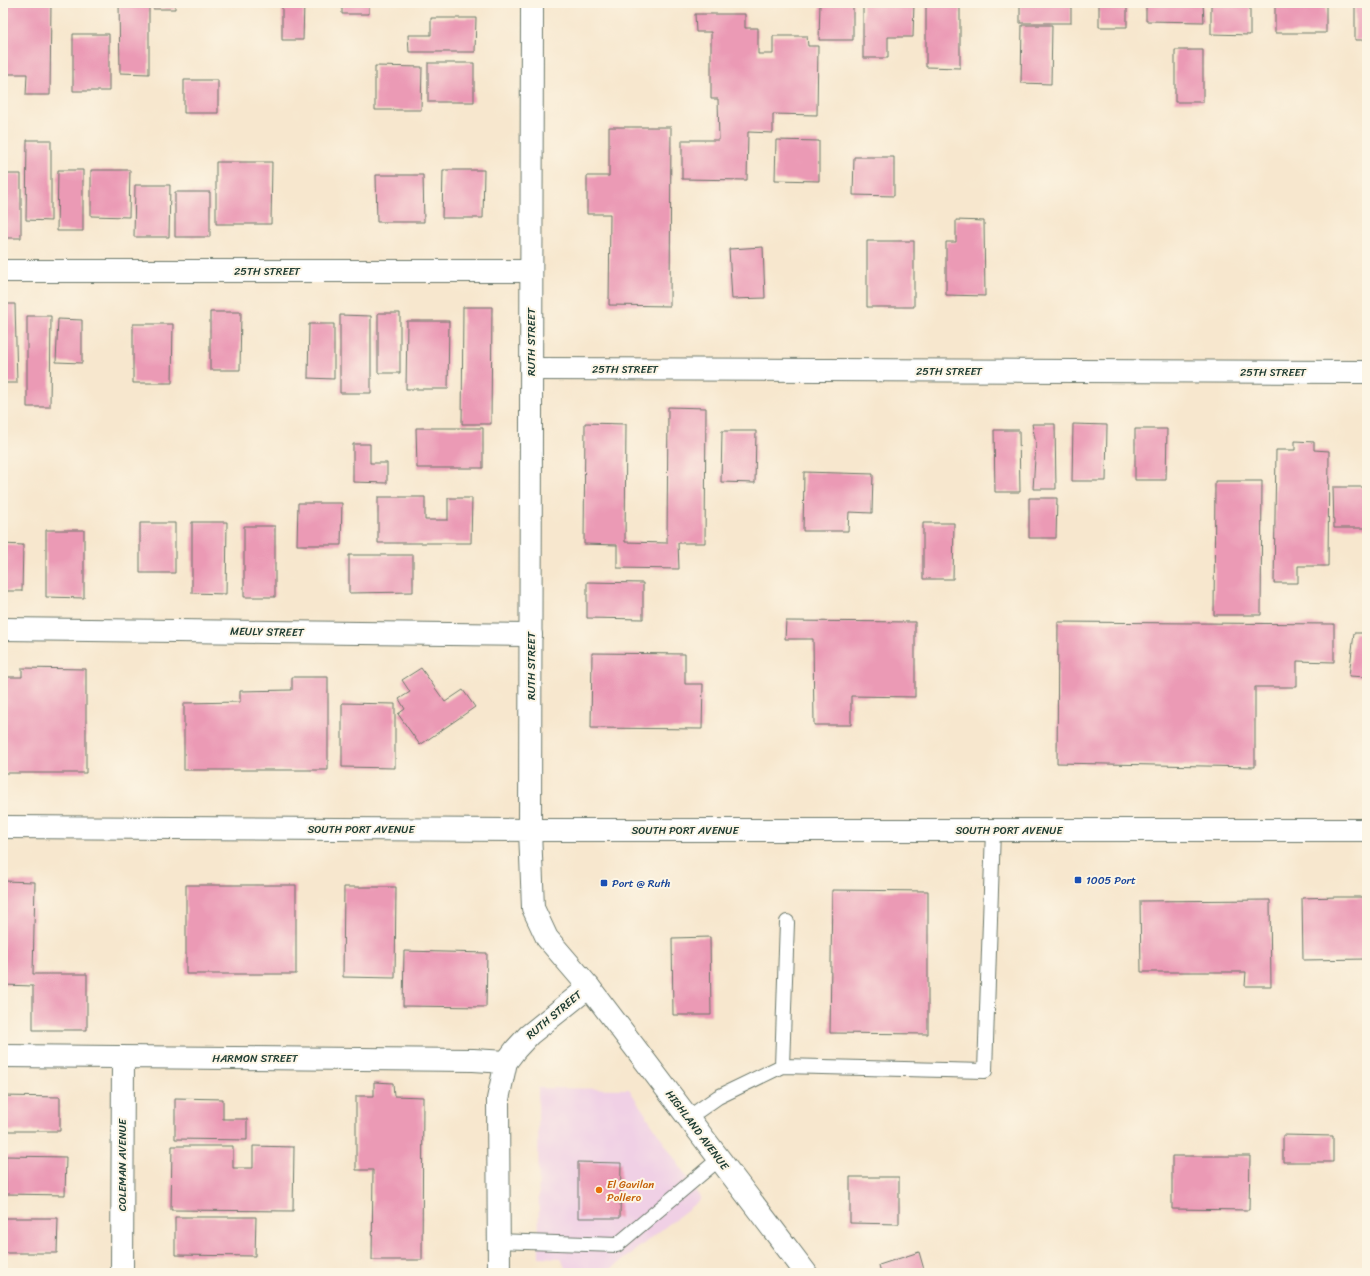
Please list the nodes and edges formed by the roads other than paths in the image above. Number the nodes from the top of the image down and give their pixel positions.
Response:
1 (532, 3) edge
2 (3, 271) edge
3 (531, 271) junction
4 (531, 369) junction
5 (1367, 372) edge
6 (3, 629) edge
7 (531, 635) junction
8 (3, 827) edge
9 (530, 830) junction
10 (993, 830) junction
11 (1367, 830) edge
12 (786, 922) dead end
13 (589, 987) junction
14 (3, 1056) edge
15 (123, 1057) junction
16 (506, 1062) junction
17 (782, 1066) junction
18 (688, 1118) junction
19 (719, 1159) junction
20 (499, 1241) junction
21 (122, 1273) edge
22 (499, 1273) edge
23 (806, 1273) edge

1 - 3 street, RUTH STREET
2 - 3 street, 25TH STREET
3 - 4 street, RUTH STREET
4 - 5 street, 25TH STREET
4 - 7 street, RUTH STREET
6 - 7 street, MEULY STREET
7 - 9 street, RUTH STREET
8 - 9 street, SOUTH PORT AVENUE
9 - 10 street, SOUTH PORT AVENUE
9 - 13 street, RUTH STREET
10 - 11 street, SOUTH PORT AVENUE
10 - 17 lane
12 - 17 lane
13 - 16 street, RUTH STREET
13 - 18 street, HIGHLAND AVENUE
14 - 15 street, HARMON STREET
15 - 16 street, HARMON STREET
15 - 21 street, COLEMAN AVENUE
16 - 20 street, RUTH STREET
17 - 18 lane
18 - 19 street, HIGHLAND AVENUE
19 - 20 lane
19 - 23 street, HIGHLAND AVENUE
20 - 22 street, RUTH STREET

